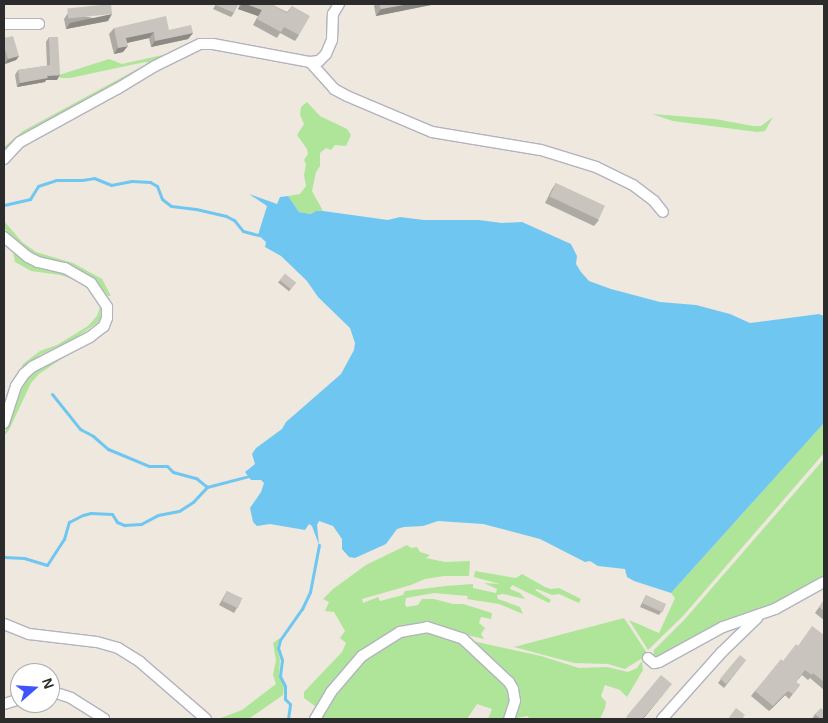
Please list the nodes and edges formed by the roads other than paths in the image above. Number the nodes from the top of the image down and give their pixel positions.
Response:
1 (339, 4) edge
2 (4, 24) edge
3 (39, 24) dead end
4 (310, 62) junction
5 (4, 159) edge
6 (663, 212) dead end
7 (4, 237) edge
8 (4, 423) edge
9 (824, 582) edge
10 (760, 616) junction
11 (4, 624) edge
12 (648, 658) dead end
13 (60, 694) edge
14 (104, 719) edge
15 (206, 719) edge
16 (315, 719) edge
17 (509, 719) edge
18 (662, 719) edge

1 - 4 street
2 - 3 street
4 - 5 street
4 - 6 street
7 - 8 street
9 - 10 street
10 - 12 street
10 - 18 street
11 - 15 street
13 - 14 street
16 - 17 street

